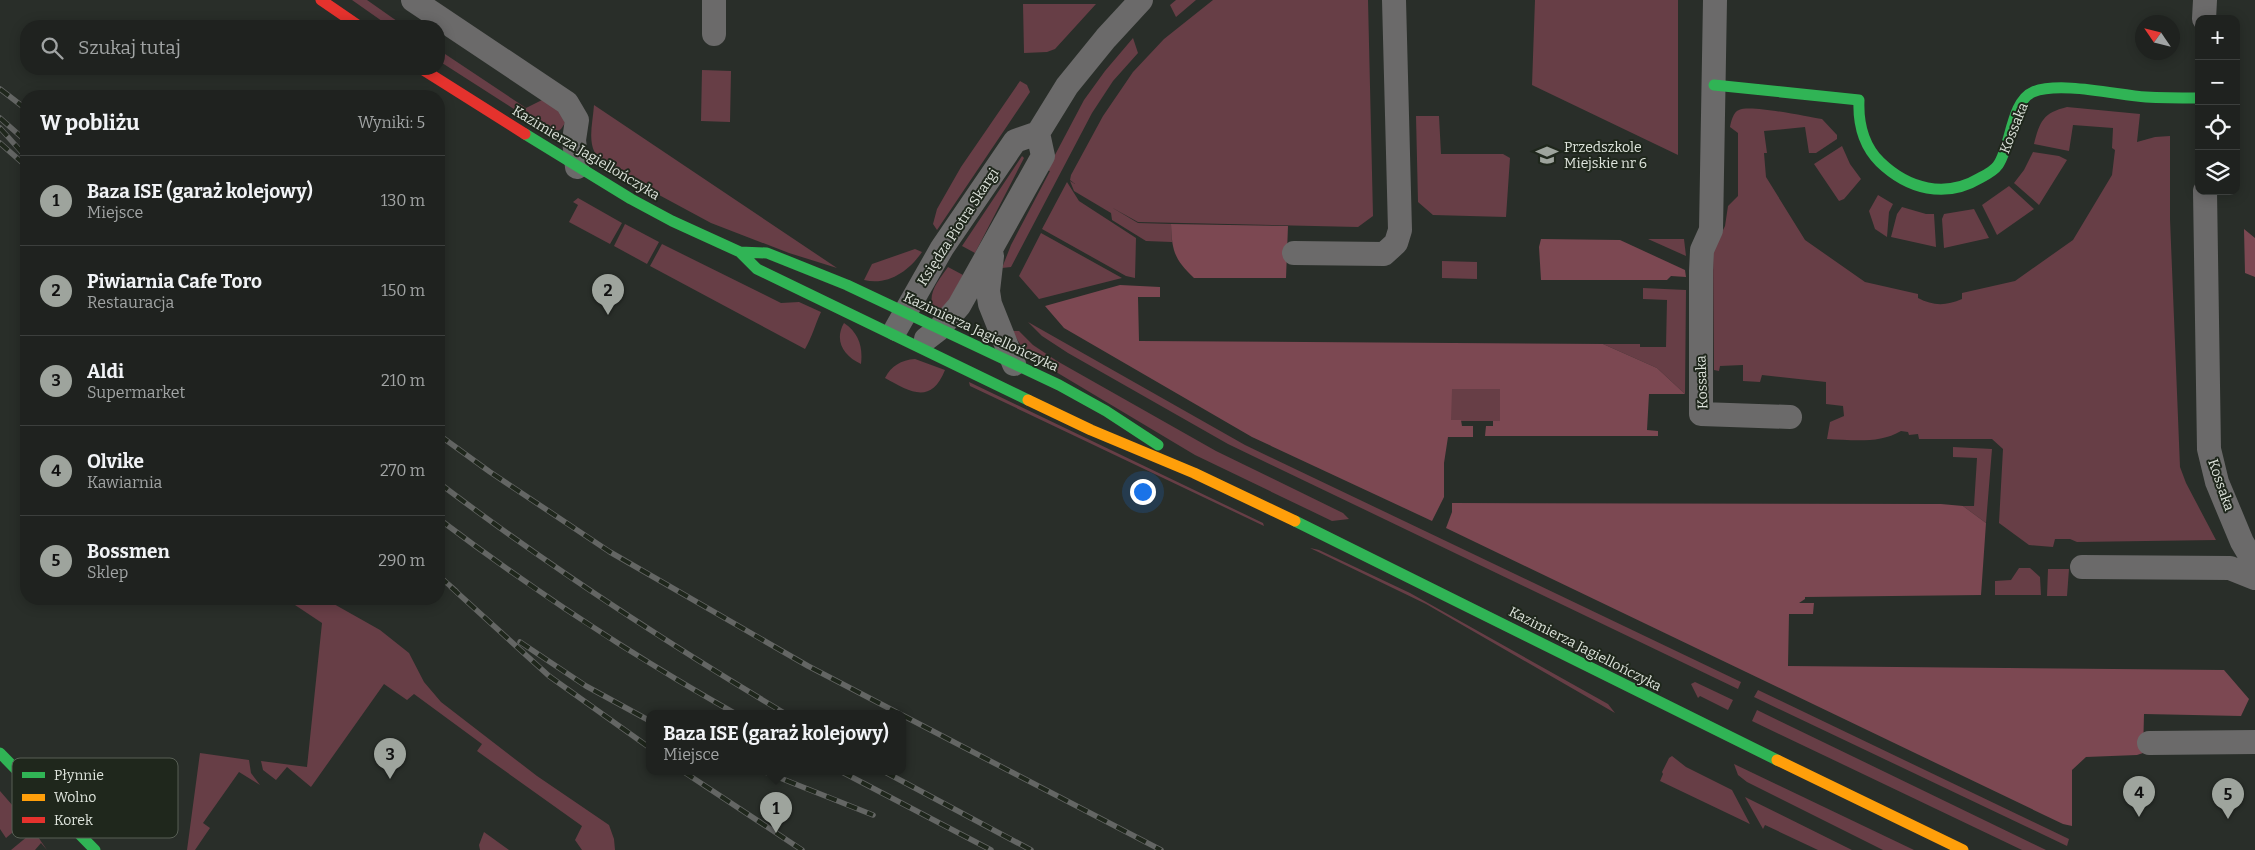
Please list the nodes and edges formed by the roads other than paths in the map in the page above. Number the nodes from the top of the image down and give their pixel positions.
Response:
1 (321, 0) edge
2 (413, 0) edge
3 (714, 0) edge
4 (1141, 0) edge
5 (1394, 0) edge
6 (1715, 0) edge
7 (2205, 0) edge
8 (2204, 15) edge
9 (350, 20) edge
10 (443, 20) edge
11 (445, 21) edge
12 (714, 34) dead end
13 (431, 75) edge
14 (1714, 84) junction
15 (2195, 98) edge
16 (1038, 133) junction
17 (577, 167) junction
18 (2205, 195) edge
19 (993, 245) junction
20 (740, 252) junction
21 (1294, 253) dead end
22 (905, 312) junction
23 (939, 329) junction
24 (892, 335) junction
25 (917, 346) junction
26 (1014, 364) junction
27 (1790, 417) dead end
28 (1194, 473) junction
29 (2255, 564) edge
30 (2082, 567) dead end
31 (2255, 578) edge
32 (2255, 742) edge
33 (2148, 743) dead end
34 (0, 753) edge
35 (12, 766) edge
36 (83, 838) edge
37 (95, 850) edge
38 (1963, 850) edge

1 - 9 main road
2 - 10 street
3 - 12 street
4 - 16 street
5 - 21 street
6 - 14 street, Kossaka
7 - 8 street
11 - 17 street
13 - 17 main road, Kazimierza Jagiellończyka
14 - 15 main road, Kossaka
14 - 27 street, Kossaka
16 - 19 street
16 - 22 street, Księdza Piotra Skargi
17 - 20 main road, Kazimierza Jagiellończyka
18 - 29 street, Kossaka
19 - 23 street
19 - 26 street
20 - 22 main road, Kazimierza Jagiellończyka
20 - 24 main road, Kazimierza Jagiellończyka
22 - 23 main road, Kazimierza Jagiellończyka
22 - 24 street, Księdza Piotra Skargi
23 - 25 street
23 - 26 main road, Kazimierza Jagiellończyka
24 - 25 main road, Kazimierza Jagiellończyka
25 - 28 main road, Kazimierza Jagiellończyka
26 - 28 main road, Kazimierza Jagiellończyka
28 - 38 main road, Kazimierza Jagiellończyka
30 - 31 street
32 - 33 street
34 - 35 main road
36 - 37 main road

